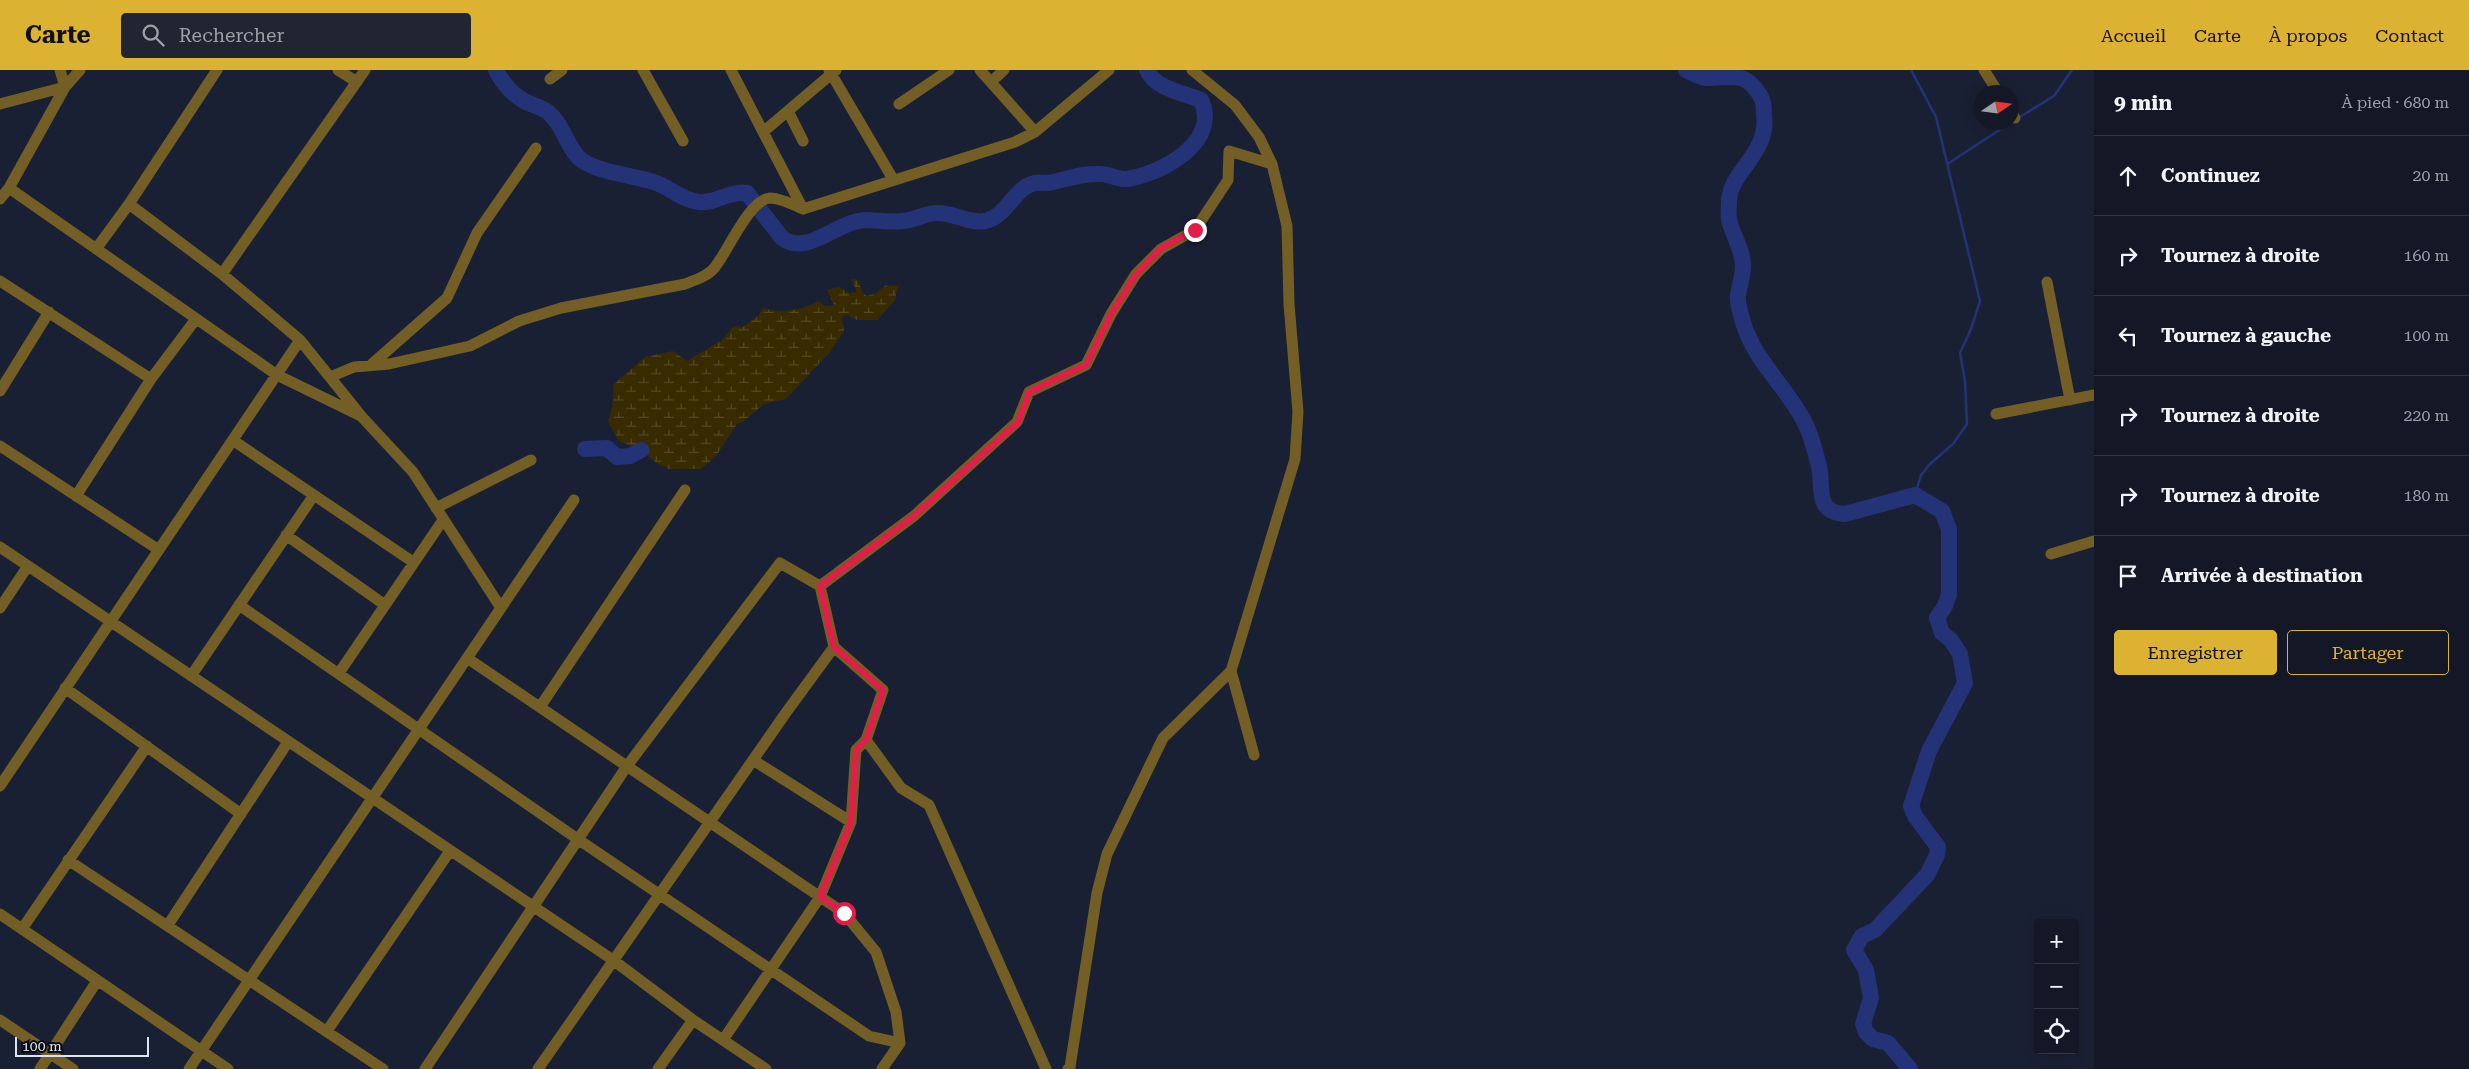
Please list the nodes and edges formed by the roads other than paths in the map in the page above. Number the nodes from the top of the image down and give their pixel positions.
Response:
1 (60, 70) edge
2 (80, 70) edge
3 (217, 70) edge
4 (338, 70) edge
5 (365, 70) edge
6 (562, 70) edge
7 (643, 70) edge
8 (731, 70) edge
9 (949, 70) edge
10 (980, 70) edge
11 (1004, 70) edge
12 (1109, 70) edge
13 (1192, 70) edge
14 (1984, 70) edge
15 (832, 71) edge
16 (550, 79) dead end
17 (357, 82) junction
18 (991, 82) junction
19 (1994, 85) edge
20 (65, 87) junction
21 (0, 104) edge
22 (900, 104) dead end
23 (788, 111) junction
24 (763, 132) junction
25 (1035, 132) junction
26 (684, 141) dead end
27 (804, 141) dead end
28 (536, 148) dead end
29 (1272, 164) junction
30 (893, 179) junction
31 (9, 188) junction
32 (0, 199) edge
33 (129, 204) junction
34 (803, 209) junction
35 (96, 249) junction
36 (222, 274) junction
37 (0, 281) edge
38 (2047, 282) dead end
39 (49, 312) junction
40 (196, 319) junction
41 (300, 340) junction
42 (372, 364) junction
43 (277, 375) junction
44 (330, 376) junction
45 (151, 379) junction
46 (0, 391) edge
47 (2094, 395) edge
48 (2070, 400) junction
49 (1996, 414) dead end
50 (362, 417) junction
51 (234, 441) junction
52 (0, 446) edge
53 (531, 460) dead end
54 (685, 490) dead end
55 (314, 495) junction
56 (76, 496) junction
57 (574, 500) dead end
58 (436, 508) junction
59 (443, 520) junction
60 (286, 536) junction
61 (2094, 541) edge
62 (0, 547) edge
63 (159, 550) junction
64 (2051, 554) dead end
65 (413, 562) junction
66 (28, 566) junction
67 (820, 586) junction
68 (239, 605) junction
69 (385, 605) junction
70 (0, 608) edge
71 (501, 608) junction
72 (110, 621) junction
73 (834, 647) junction
74 (467, 658) junction
75 (1230, 671) junction
76 (339, 673) junction
77 (191, 676) junction
78 (66, 688) junction
79 (540, 707) junction
80 (420, 728) junction
81 (866, 740) junction
82 (288, 742) junction
83 (147, 746) junction
84 (1254, 755) dead end
85 (754, 760) junction
86 (627, 766) junction
87 (0, 786) edge
88 (372, 798) junction
89 (241, 814) junction
90 (851, 822) junction
91 (710, 823) junction
92 (579, 840) junction
93 (450, 851) junction
94 (68, 860) junction
95 (659, 894) junction
96 (820, 897) junction
97 (534, 907) junction
98 (0, 914) edge
99 (168, 925) junction
100 (22, 929) junction
101 (612, 960) junction
102 (771, 970) junction
103 (250, 980) junction
104 (97, 981) junction
105 (0, 1020) edge
106 (693, 1020) junction
107 (327, 1032) junction
108 (723, 1040) junction
109 (900, 1043) junction
110 (201, 1051) junction
111 (50, 1054) junction
112 (40, 1069) edge
113 (73, 1069) edge
114 (189, 1069) edge
115 (228, 1069) edge
116 (383, 1069) edge
117 (426, 1069) edge
118 (538, 1069) edge
119 (658, 1069) edge
120 (766, 1069) edge
121 (882, 1069) edge
122 (1046, 1069) edge
123 (1068, 1069) edge

1 - 20 street
2 - 20 street
3 - 33 street
4 - 17 street
5 - 17 street
6 - 16 street
7 - 26 street
8 - 24 street
9 - 22 street
10 - 18 street
11 - 18 street
12 - 25 street
13 - 29 street
14 - 19 street
15 - 23 street
15 - 30 street
17 - 36 street
18 - 25 street
20 - 21 street
20 - 31 street
23 - 24 street
23 - 27 street
24 - 34 street
25 - 30 street
28 - 42 street
29 - 67 street
29 - 75 street
30 - 34 street
31 - 32 street
31 - 35 street
33 - 35 street
33 - 36 street
34 - 42 street
35 - 40 street
36 - 41 street
37 - 39 street
38 - 48 street
39 - 45 street
39 - 46 street
40 - 43 street
40 - 45 street
41 - 43 street
41 - 44 street
42 - 44 street
43 - 50 street
43 - 51 street
44 - 50 street
45 - 56 street
47 - 48 street
48 - 49 street
50 - 58 street
51 - 55 street
51 - 63 street
52 - 56 street
53 - 58 street
54 - 79 street
55 - 60 street
55 - 65 street
56 - 63 street
57 - 71 street
58 - 59 street
59 - 65 street
59 - 71 street
60 - 68 street
60 - 69 street
61 - 64 street
62 - 66 street
63 - 72 street
65 - 69 street
66 - 70 street
66 - 72 street
67 - 73 street
67 - 86 street
68 - 76 street
68 - 77 street
69 - 76 street
71 - 74 street
72 - 77 street
72 - 78 street
73 - 81 street
73 - 85 street
74 - 79 street
74 - 80 street
75 - 84 street
75 - 123 street
76 - 80 street
77 - 82 street
78 - 83 street
78 - 87 street
79 - 86 street
80 - 88 street
80 - 92 street
81 - 90 street
81 - 122 street
82 - 88 street
82 - 89 street
83 - 89 street
83 - 94 street
85 - 90 street
85 - 91 street
86 - 91 street
86 - 92 street
88 - 93 street
88 - 103 street
89 - 99 street
90 - 96 street
91 - 95 street
91 - 96 street
92 - 95 street
92 - 97 street
93 - 97 street
93 - 107 street
94 - 99 street
94 - 100 street
95 - 101 street
95 - 102 street
96 - 102 street
96 - 109 street
97 - 101 street
97 - 117 street
98 - 100 street
99 - 103 street
100 - 104 street
101 - 106 street
101 - 118 street
102 - 108 street
102 - 109 street
103 - 107 street
103 - 110 street
104 - 110 street
104 - 111 street
105 - 111 street
106 - 108 street
106 - 119 street
107 - 116 street
108 - 120 street
109 - 121 street
110 - 114 street
110 - 115 street
111 - 112 street
111 - 113 street

